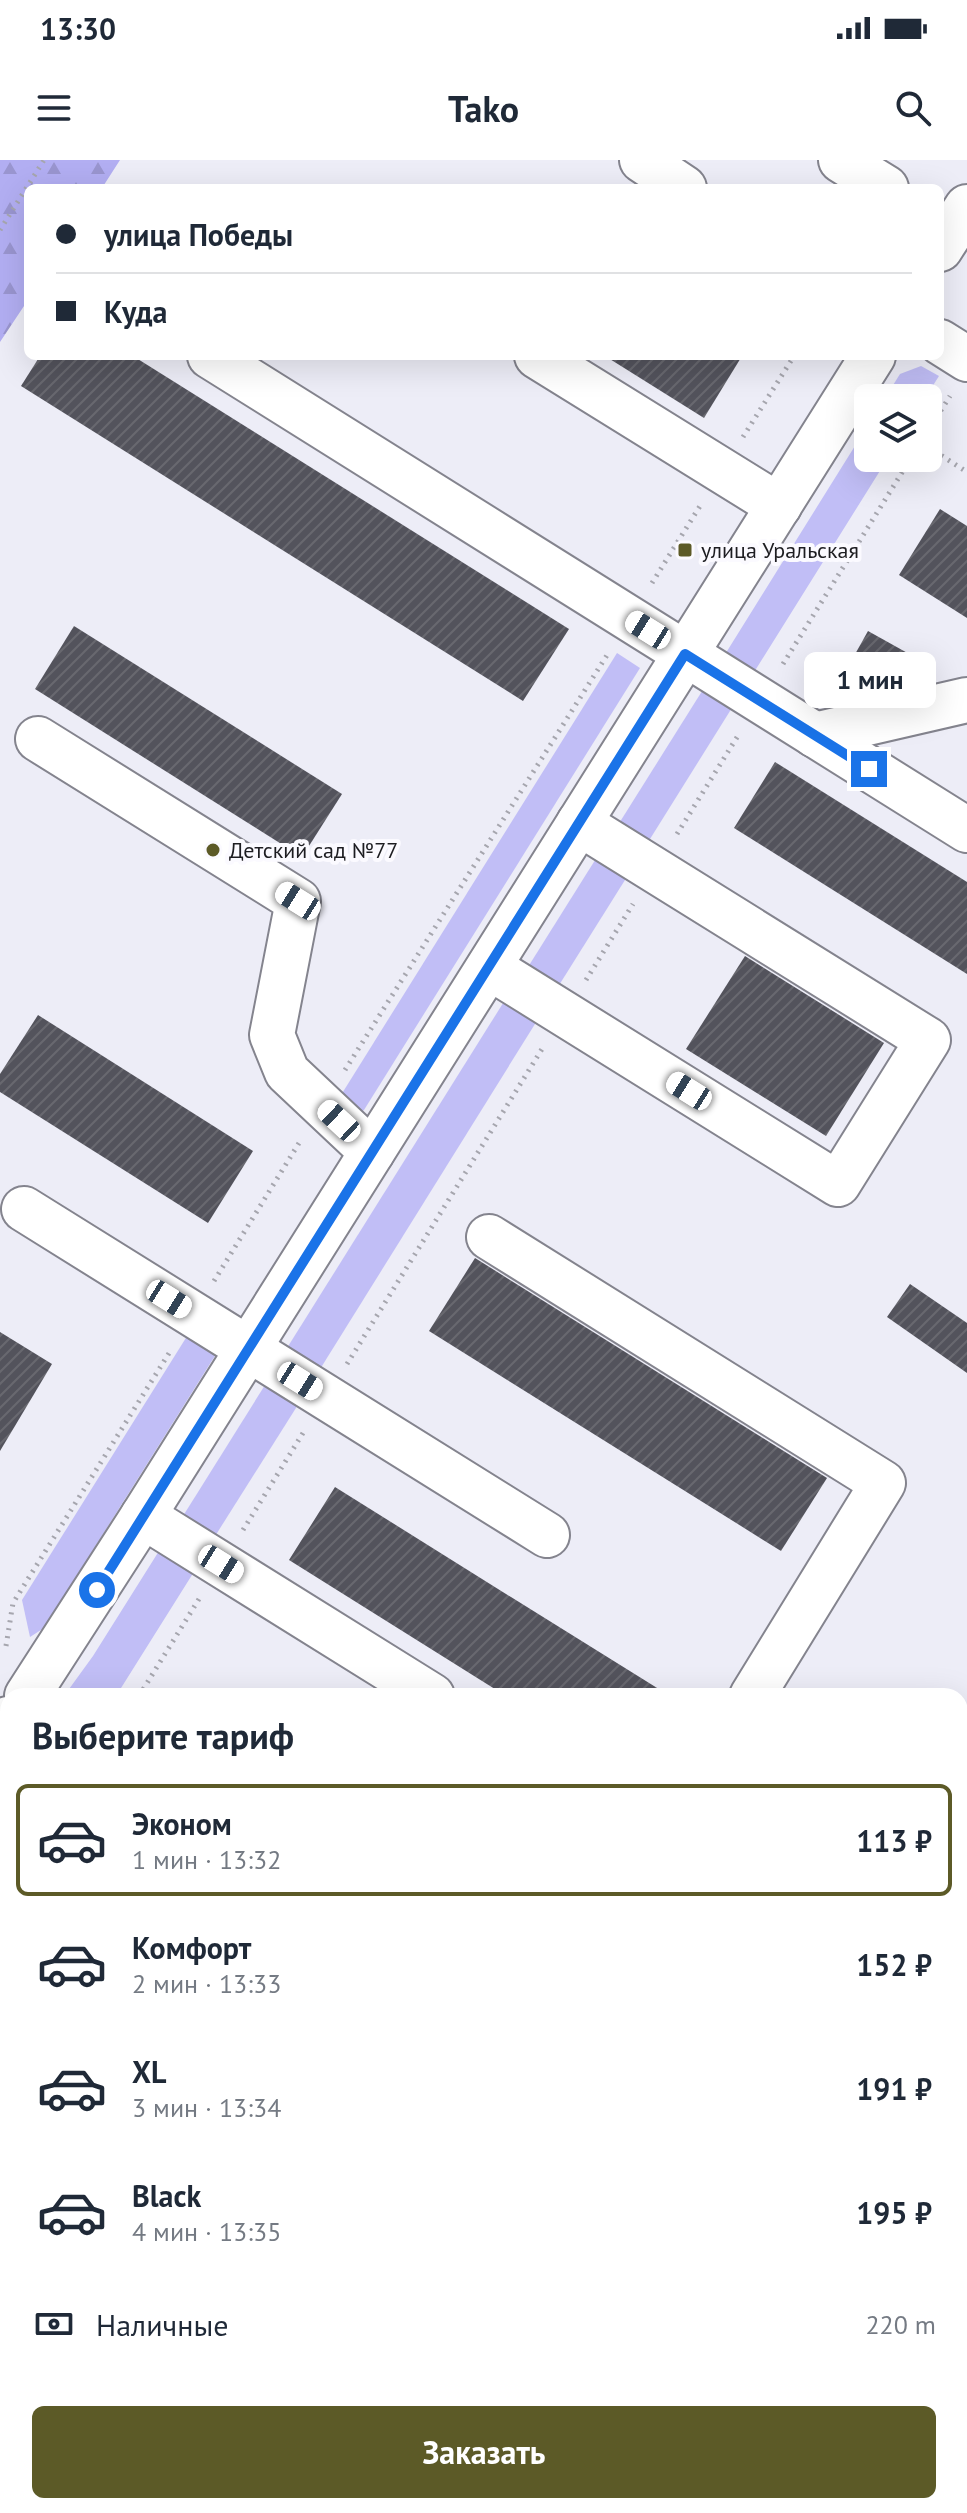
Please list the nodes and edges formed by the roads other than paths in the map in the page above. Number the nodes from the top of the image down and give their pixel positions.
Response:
1 (642, 160) edge
2 (841, 160) edge
3 (678, 184) edge
4 (880, 184) edge
5 (944, 345) edge
6 (967, 359) edge
7 (216, 360) edge
8 (543, 360) edge
9 (870, 360) edge
10 (779, 506) junction
11 (685, 654) junction
12 (967, 700) edge
13 (815, 735) junction
14 (38, 739) dead end
15 (579, 823) junction
16 (967, 830) edge
17 (489, 967) junction
18 (372, 1152) junction
19 (24, 1209) dead end
20 (489, 1237) dead end
21 (248, 1349) junction
22 (143, 1516) junction
23 (547, 1535) dead end
24 (32, 1688) edge
25 (419, 1688) edge
26 (757, 1688) edge

1 - 3 street
2 - 4 street
5 - 6 street
7 - 11 street
8 - 10 street
9 - 10 street
10 - 11 street
11 - 13 street
11 - 15 street
12 - 13 street
13 - 16 street
14 - 18 street
15 - 17 street
15 - 17 street
17 - 18 street
18 - 21 street
19 - 21 street
20 - 26 street
21 - 22 street
21 - 23 street
22 - 24 street
22 - 25 street

